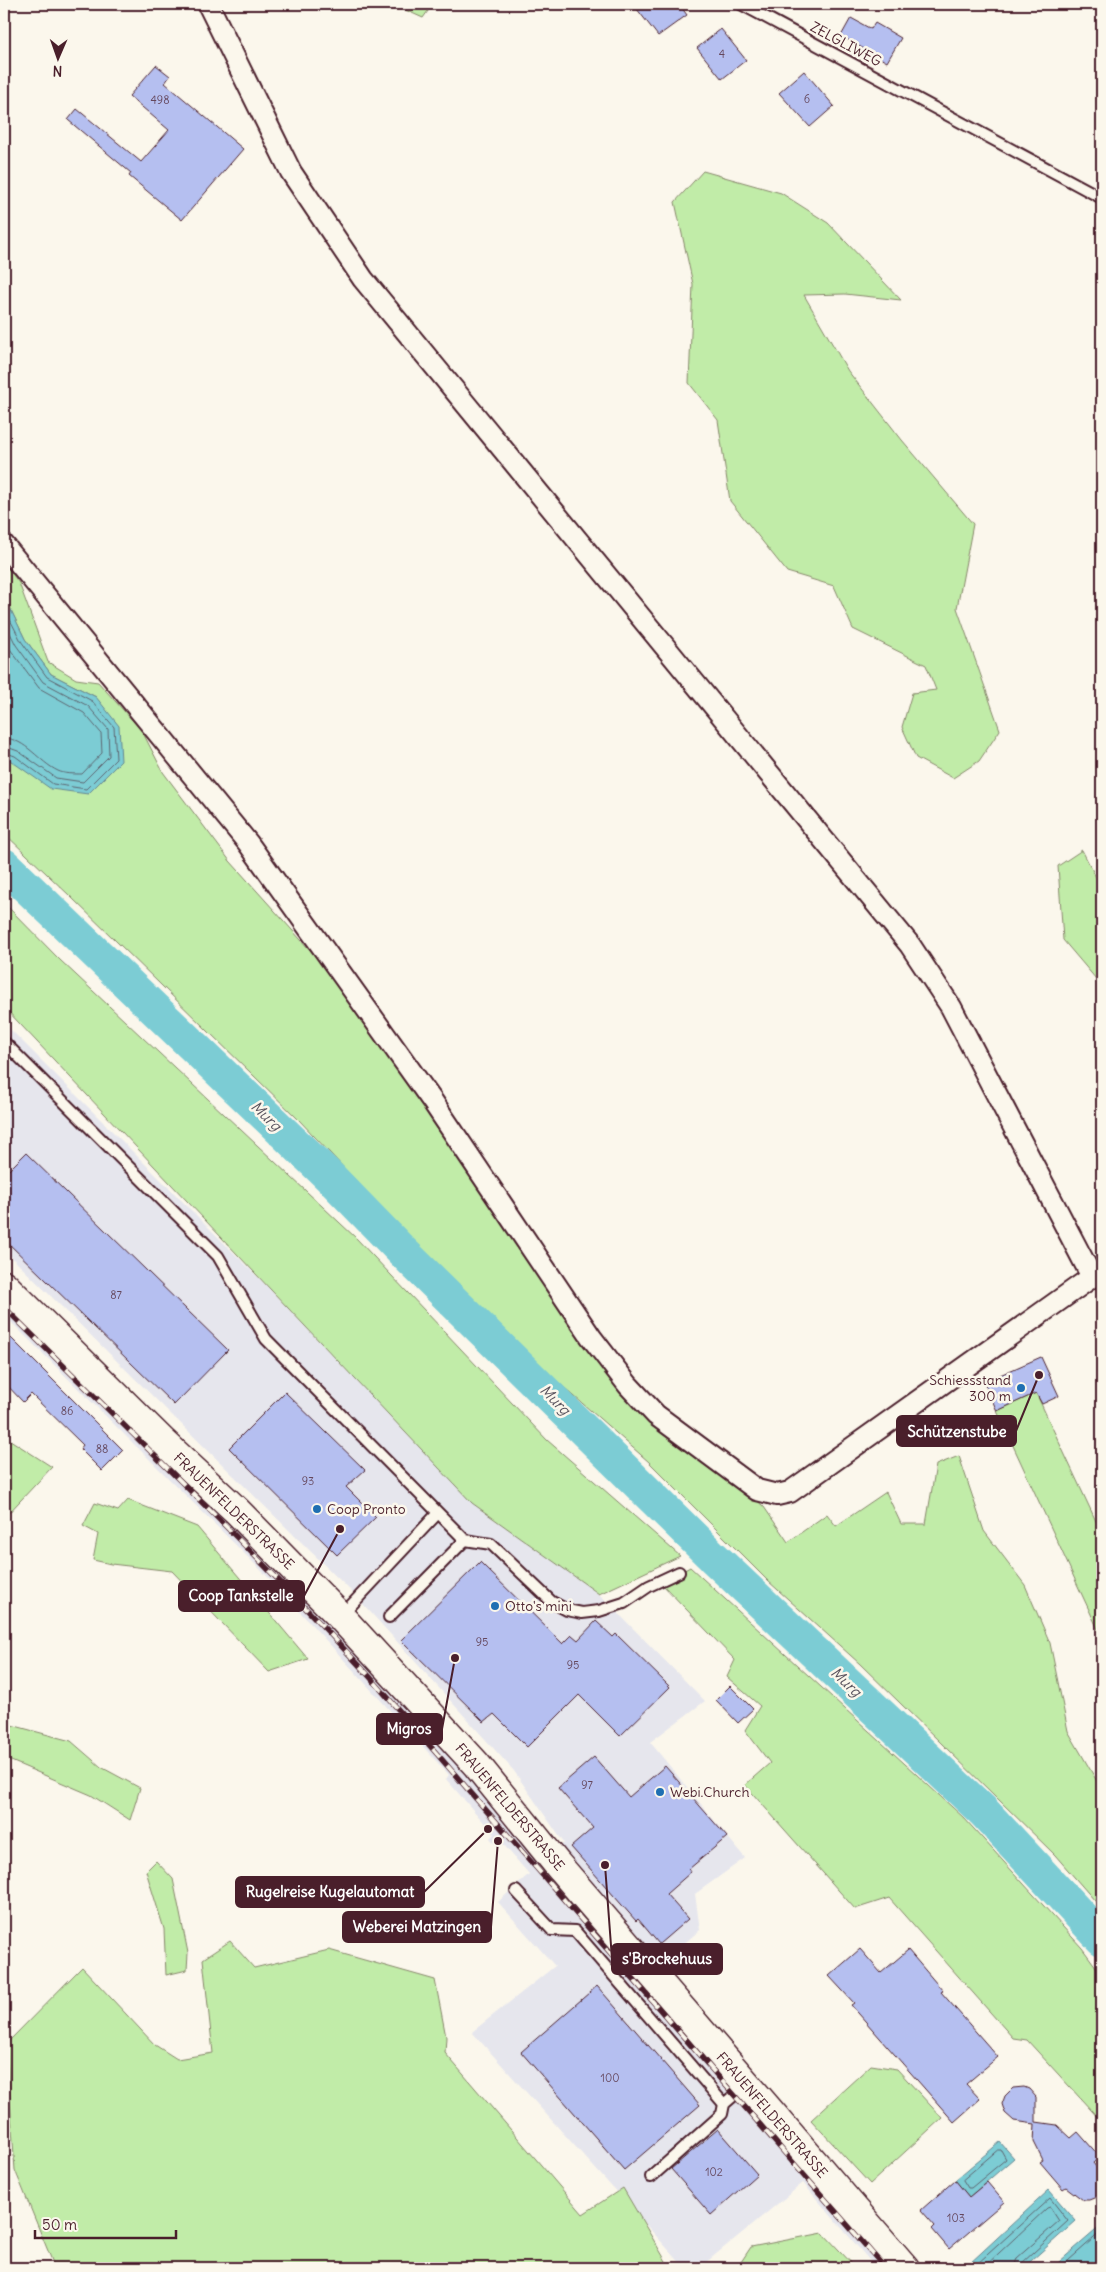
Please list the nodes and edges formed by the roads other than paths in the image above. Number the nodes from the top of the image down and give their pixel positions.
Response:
1 (208, 4) edge
2 (741, 4) edge
3 (1102, 198) edge
4 (4, 545) edge
5 (4, 1042) edge
6 (4, 1285) edge
7 (437, 1514) junction
8 (465, 1540) junction
9 (679, 1572) dead end
10 (340, 1616) junction
11 (389, 1617) dead end
12 (516, 1891) dead end
13 (746, 2085) junction
14 (724, 2104) junction
15 (650, 2177) dead end
16 (905, 2268) edge

1 - 4 street
2 - 3 lane, ZELGLIWEG
5 - 7 lane
6 - 10 main road, FRAUENFELDERSTRASSE
7 - 8 lane
7 - 10 lane
8 - 9 lane
8 - 11 lane
10 - 13 main road, FRAUENFELDERSTRASSE
12 - 14 lane
13 - 14 lane
13 - 16 main road, FRAUENFELDERSTRASSE
14 - 15 lane

